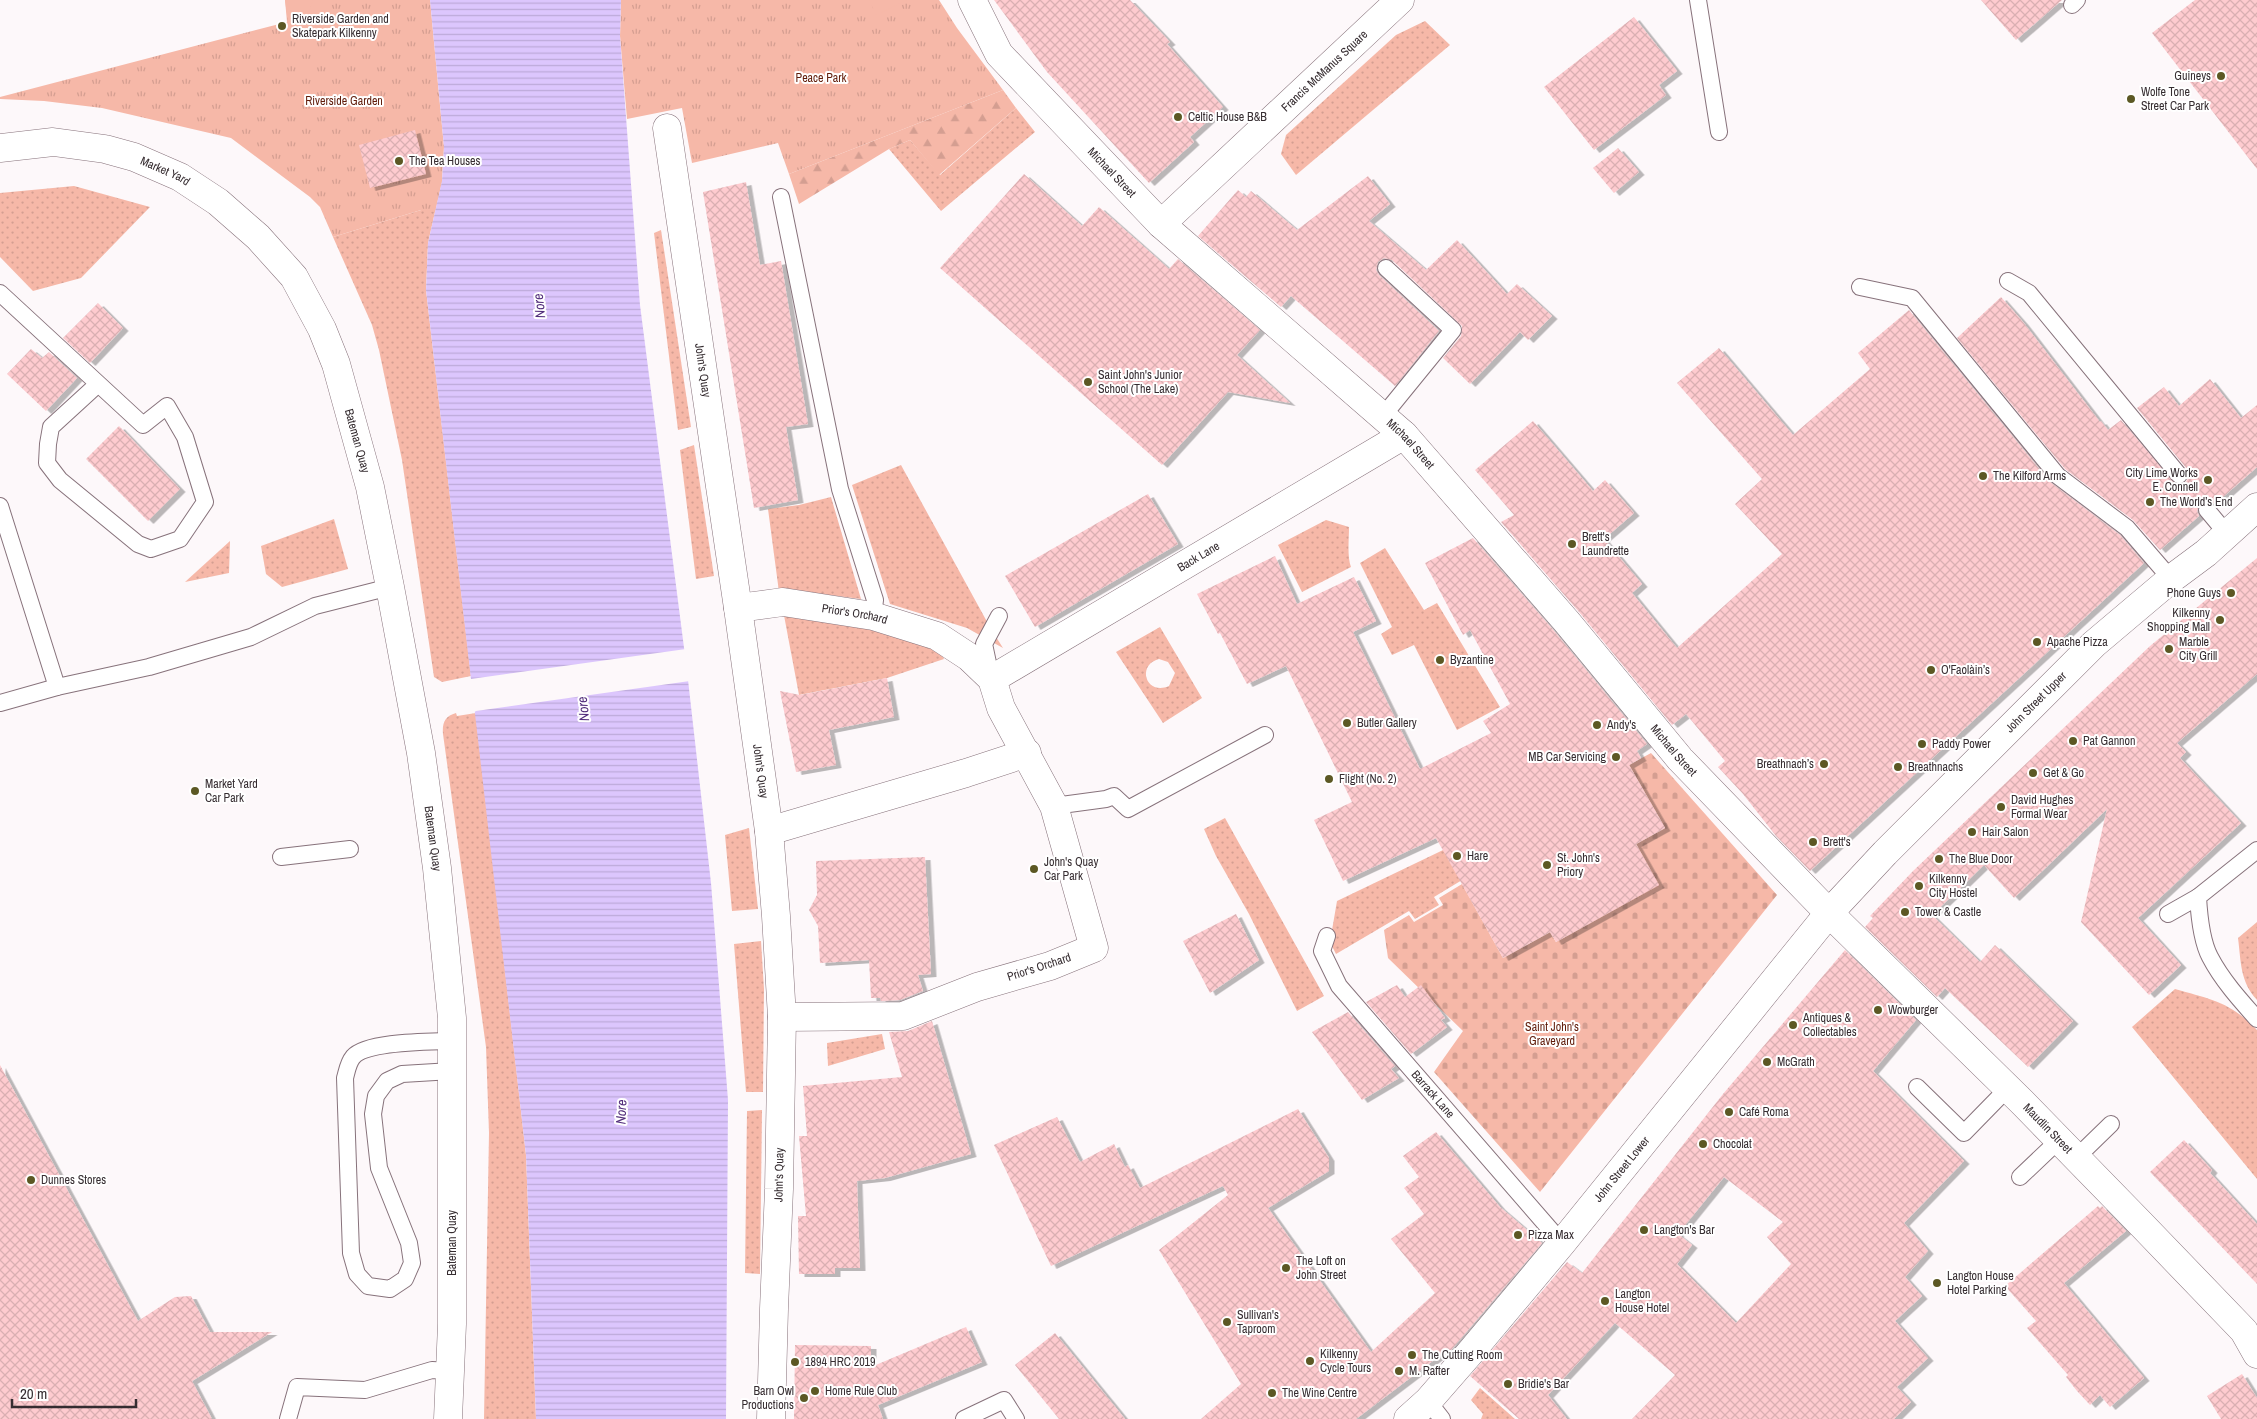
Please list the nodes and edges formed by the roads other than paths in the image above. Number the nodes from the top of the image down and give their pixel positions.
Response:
1 (972, 0) edge
2 (1400, 0) edge
3 (1698, 0) edge
4 (667, 128) dead end
5 (1719, 132) dead end
6 (0, 148) edge
7 (780, 197) dead end
8 (1161, 224) junction
9 (1386, 268) dead end
10 (294, 277) joint
11 (2008, 281) dead end
12 (1860, 287) dead end
13 (0, 293) edge
14 (98, 384) junction
15 (1383, 416) junction
16 (1404, 435) junction
17 (2179, 475) dead end
18 (0, 506) edge
19 (2257, 507) edge
20 (2207, 510) dead end
21 (2226, 534) junction
22 (2171, 579) junction
23 (390, 587) junction
24 (738, 608) junction
25 (873, 616) junction
26 (999, 616) dead end
27 (992, 679) junction
28 (58, 687) junction
29 (0, 703) edge
30 (1265, 735) dead end
31 (1027, 753) junction
32 (1054, 806) junction
33 (769, 831) junction
34 (350, 849) dead end
35 (2257, 850) edge
36 (281, 856) dead end
37 (2198, 897) junction
38 (1829, 913) junction
39 (2168, 914) dead end
40 (1327, 936) dead end
41 (782, 1017) junction
42 (2257, 1019) edge
43 (452, 1041) junction
44 (452, 1071) junction
45 (1917, 1087) dead end
46 (2008, 1088) junction
47 (2111, 1124) dead end
48 (2068, 1149) junction
49 (2020, 1177) dead end
50 (1562, 1243) junction
51 (2257, 1354) edge
52 (450, 1370) junction
53 (1426, 1413) edge
54 (288, 1419) edge
55 (448, 1419) edge
56 (772, 1419) edge
57 (964, 1419) edge
58 (1016, 1419) edge

1 - 8 street, Michael Street
2 - 8 street, Francis McManus Square
3 - 5 lane
4 - 24 street, John's Quay
6 - 10 street, Market Yard
7 - 25 lane
8 - 15 street, Michael Street
9 - 15 lane
10 - 23 street, Bateman Quay
11 - 17 lane
12 - 22 lane
13 - 14 lane
14 - 14 lane
15 - 16 street, Michael Street
16 - 27 street, Back Lane
16 - 38 street, Michael Street
18 - 28 lane
19 - 21 street, John Street Upper
20 - 21 lane
21 - 22 street, John Street Upper
22 - 38 street, John Street Upper
23 - 28 lane
23 - 43 street, Bateman Quay
24 - 25 street, Prior's Orchard
24 - 33 street, John's Quay
25 - 27 street, Prior's Orchard
26 - 27 lane
27 - 31 street, Prior's Orchard
28 - 29 lane
30 - 32 lane
31 - 32 street, Prior's Orchard
31 - 33 street
32 - 41 street, Prior's Orchard
33 - 41 street, John's Quay
34 - 36 lane
35 - 37 lane
37 - 39 lane
37 - 42 lane
38 - 46 street, Maudlin Street
38 - 50 street, John Street Lower
40 - 50 lane, Barrack Lane
41 - 56 street, John's Quay
43 - 44 street, Bateman Quay
43 - 44 lane
44 - 52 street, Bateman Quay
45 - 46 lane
46 - 48 street, Maudlin Street
47 - 48 lane
48 - 49 lane
48 - 51 street, Maudlin Street
50 - 53 street, John Street Lower
52 - 54 lane
52 - 55 street, Bateman Quay
57 - 58 lane

